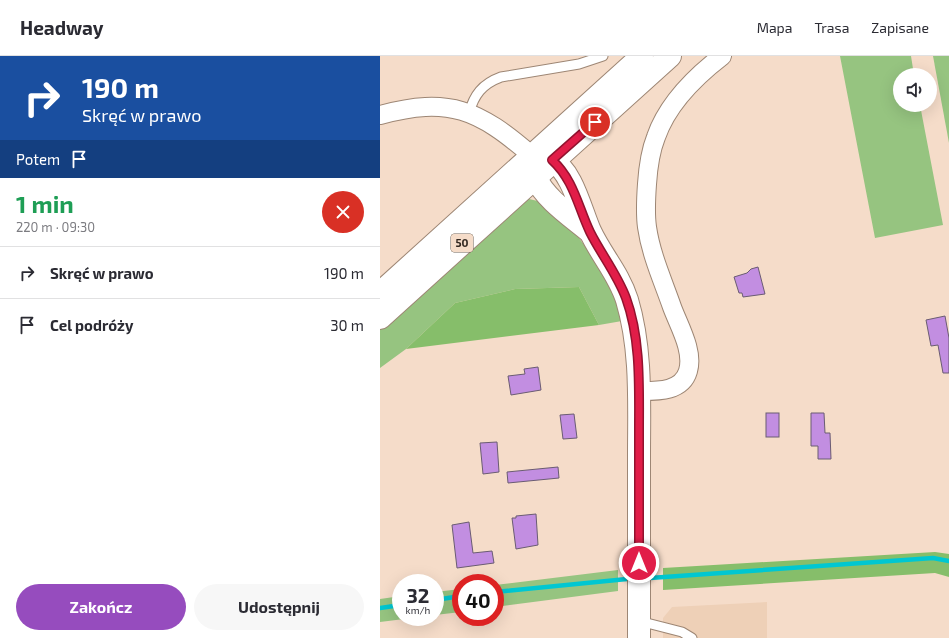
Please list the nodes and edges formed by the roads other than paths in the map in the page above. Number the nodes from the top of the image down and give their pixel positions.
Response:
1 (603, 56) edge
2 (642, 56) edge
3 (670, 56) edge
4 (722, 56) edge
5 (469, 113) junction
6 (380, 115) edge
7 (552, 160) junction
8 (533, 166) junction
9 (590, 232) junction
10 (380, 293) edge
11 (380, 318) edge
12 (639, 391) junction
13 (639, 630) edge
14 (692, 638) edge

1 - 5 lane
2 - 8 main road, 50
3 - 7 main road
4 - 12 street
5 - 6 street
5 - 8 street
7 - 8 main road
7 - 9 main road
8 - 9 main road
8 - 10 main road, 50
8 - 11 main road, 50
9 - 12 main road
12 - 13 main road
13 - 14 lane

